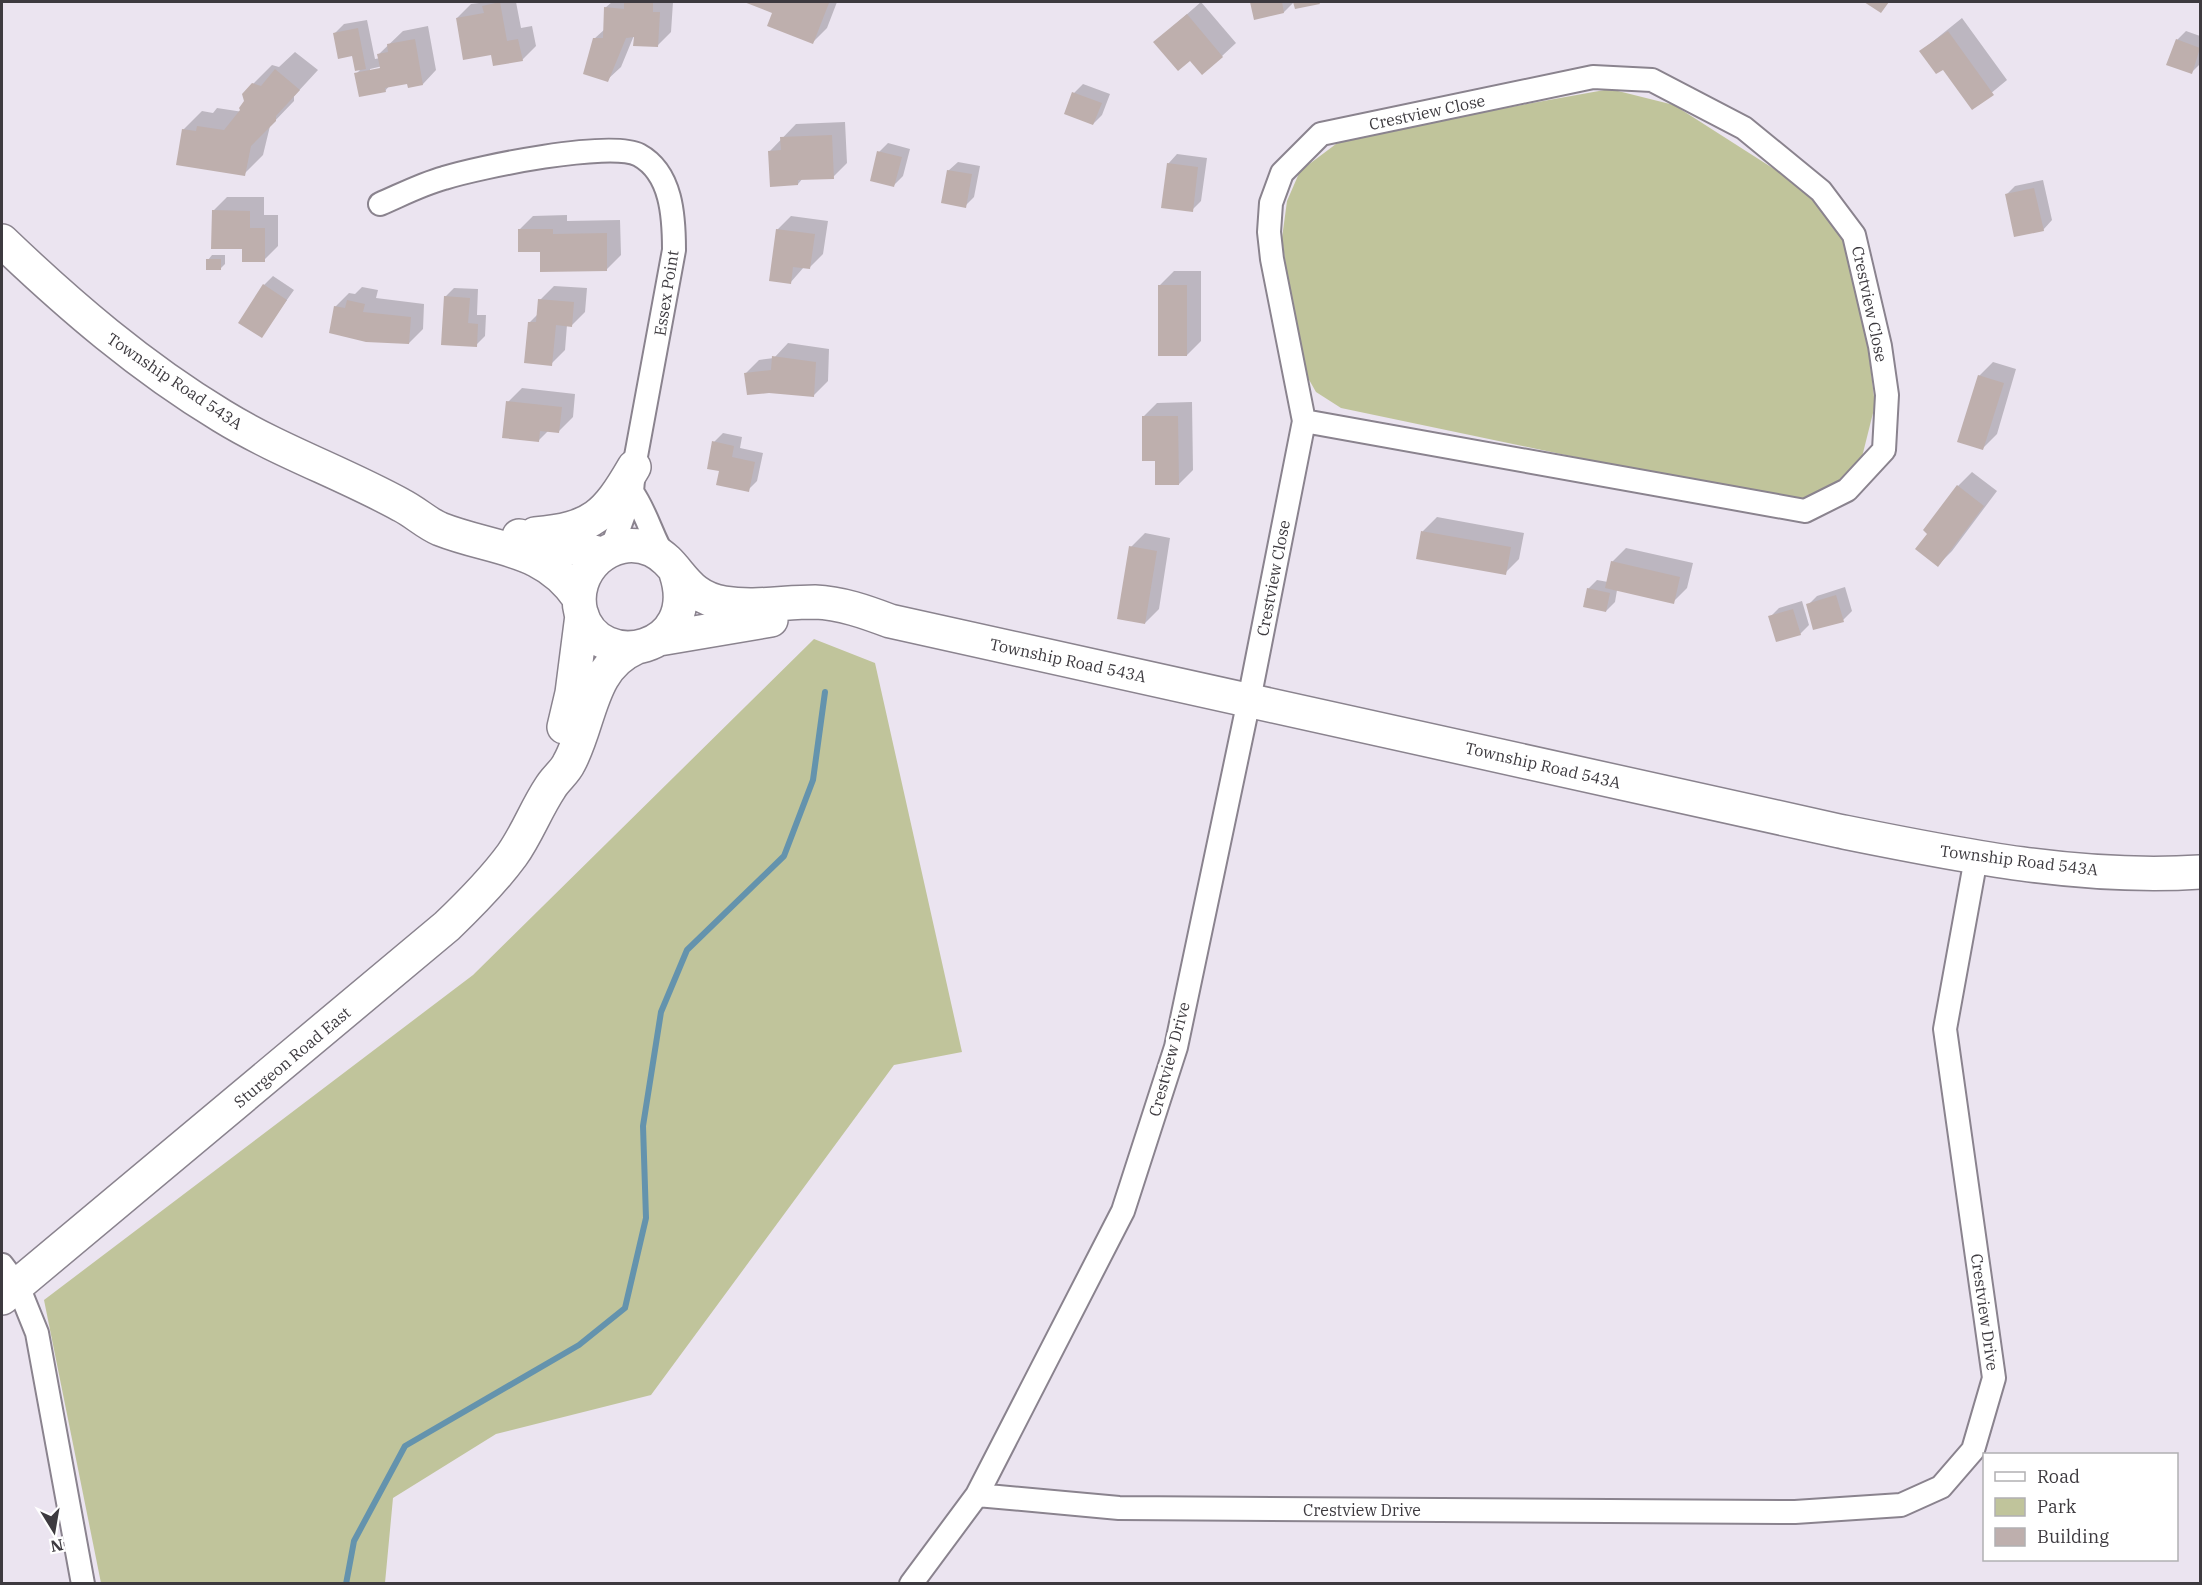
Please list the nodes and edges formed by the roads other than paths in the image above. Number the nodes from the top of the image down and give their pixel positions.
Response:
1 (380, 204) dead end
2 (2, 241) edge
3 (1304, 421) junction
4 (633, 479) junction
5 (401, 505) junction
6 (518, 536) junction
7 (606, 552) junction
8 (671, 567) junction
9 (580, 606) junction
10 (890, 621) junction
11 (647, 643) junction
12 (1249, 700) junction
13 (550, 787) junction
14 (1976, 858) junction
15 (2200, 872) edge
16 (7, 1283) edge
17 (977, 1495) junction
18 (83, 1584) edge
19 (912, 1584) edge

1 - 4 street, Essex Point
2 - 5 main road, Township Road 543A
3 - 3 street, Crestview Close
3 - 12 street, Crestview Close
4 - 6 main road
4 - 7 street, Essex Point
4 - 8 street
5 - 6 main road, Township Road 543A
5 - 9 main road, Township Road 543A
6 - 7 main road, Township Road 543A
7 - 8 main road, Township Road 543A
7 - 9 main road
8 - 10 main road, Township Road 543A
8 - 11 main road
9 - 11 main road, Township Road 543A
9 - 13 main road, Sturgeon Road East
10 - 11 main road, Township Road 543A
10 - 12 main road, Township Road 543A
11 - 13 main road, Sturgeon Road East
12 - 14 main road, Township Road 543A
12 - 17 street, Crestview Drive
13 - 16 main road, Sturgeon Road East
14 - 15 main road, Township Road 543A
14 - 17 street, Crestview Drive
16 - 18 street
17 - 19 street

